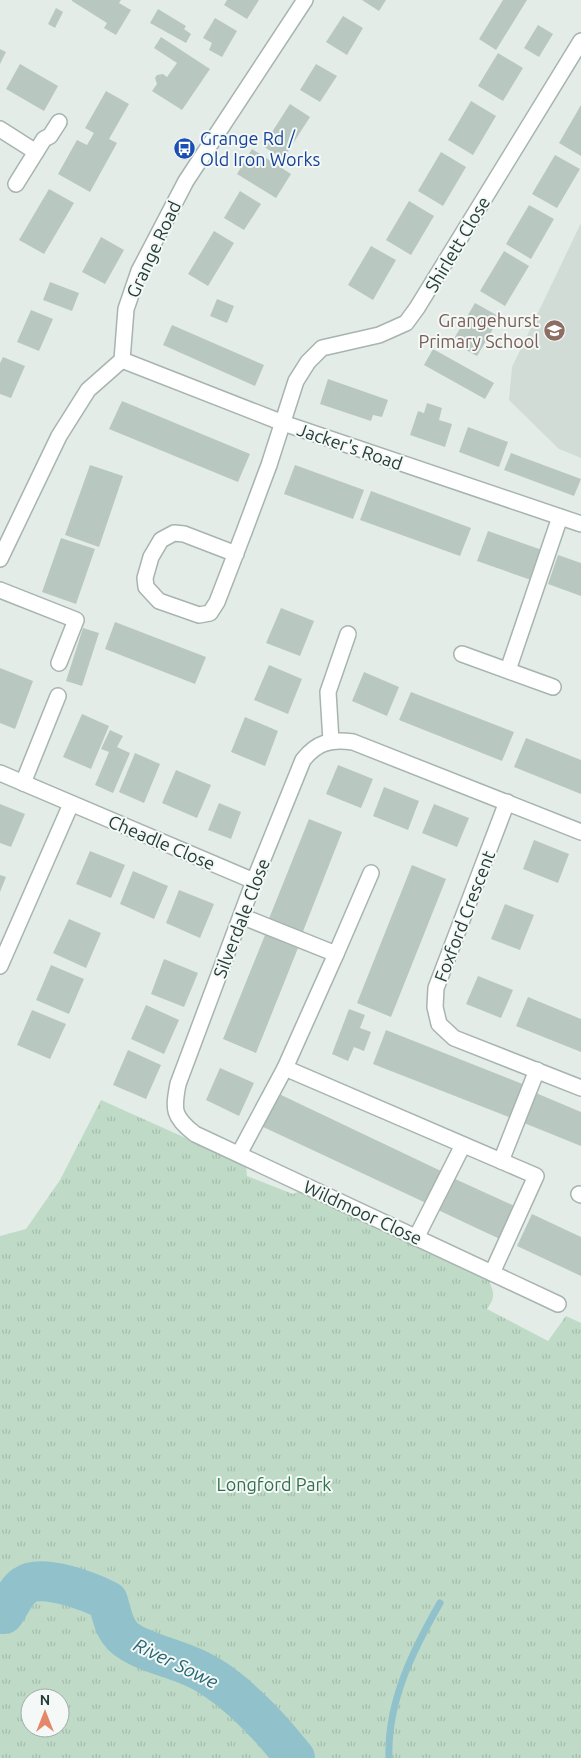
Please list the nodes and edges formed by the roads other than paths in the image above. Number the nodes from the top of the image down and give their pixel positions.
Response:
1 (306, 0) edge
2 (581, 41) edge
3 (59, 122) dead end
4 (0, 129) edge
5 (36, 152) junction
6 (16, 184) dead end
7 (122, 360) junction
8 (283, 423) junction
9 (560, 517) junction
10 (581, 524) edge
11 (236, 554) junction
12 (0, 559) edge
13 (0, 590) edge
14 (348, 634) dead end
15 (462, 654) dead end
16 (59, 663) dead end
17 (508, 670) junction
18 (554, 687) dead end
19 (58, 696) dead end
20 (331, 741) junction
21 (0, 773) edge
22 (22, 783) junction
23 (507, 802) junction
24 (71, 804) junction
25 (581, 832) edge
26 (371, 873) dead end
27 (254, 881) junction
28 (241, 916) junction
29 (336, 954) junction
30 (0, 966) edge
31 (285, 1068) junction
32 (537, 1070) junction
33 (581, 1088) edge
34 (175, 1112) joint
35 (463, 1145) junction
36 (239, 1154) junction
37 (501, 1161) junction
38 (416, 1238) junction
39 (492, 1274) junction
40 (558, 1304) dead end

1 - 7 street, Grange Road
2 - 8 street, Shirlett Close
3 - 5 street
4 - 5 street
5 - 6 street
7 - 8 street, Jacker's Road
7 - 12 street
8 - 9 street, Jacker's Road
8 - 11 street, Shirlett Close
9 - 10 street, Jacker's Road
9 - 17 street
11 - 11 street
13 - 16 street
14 - 20 street
15 - 17 street
17 - 18 street
19 - 22 street
20 - 23 street
20 - 27 street, Silverdale Close
21 - 22 street, Cheadle Close
22 - 24 street, Cheadle Close
23 - 25 street
23 - 32 street, Foxford Crescent
24 - 27 street, Cheadle Close
24 - 30 street
26 - 29 street
27 - 28 street, Silverdale Close
28 - 29 street
28 - 34 street, Silverdale Close
29 - 31 street
31 - 35 street
31 - 36 street
32 - 33 street, Foxford Crescent
32 - 37 street
34 - 36 street, Wildmoor Close
35 - 37 street
35 - 38 street
36 - 38 street, Wildmoor Close
37 - 39 street
38 - 39 street, Wildmoor Close
39 - 40 street, Wildmoor Close

